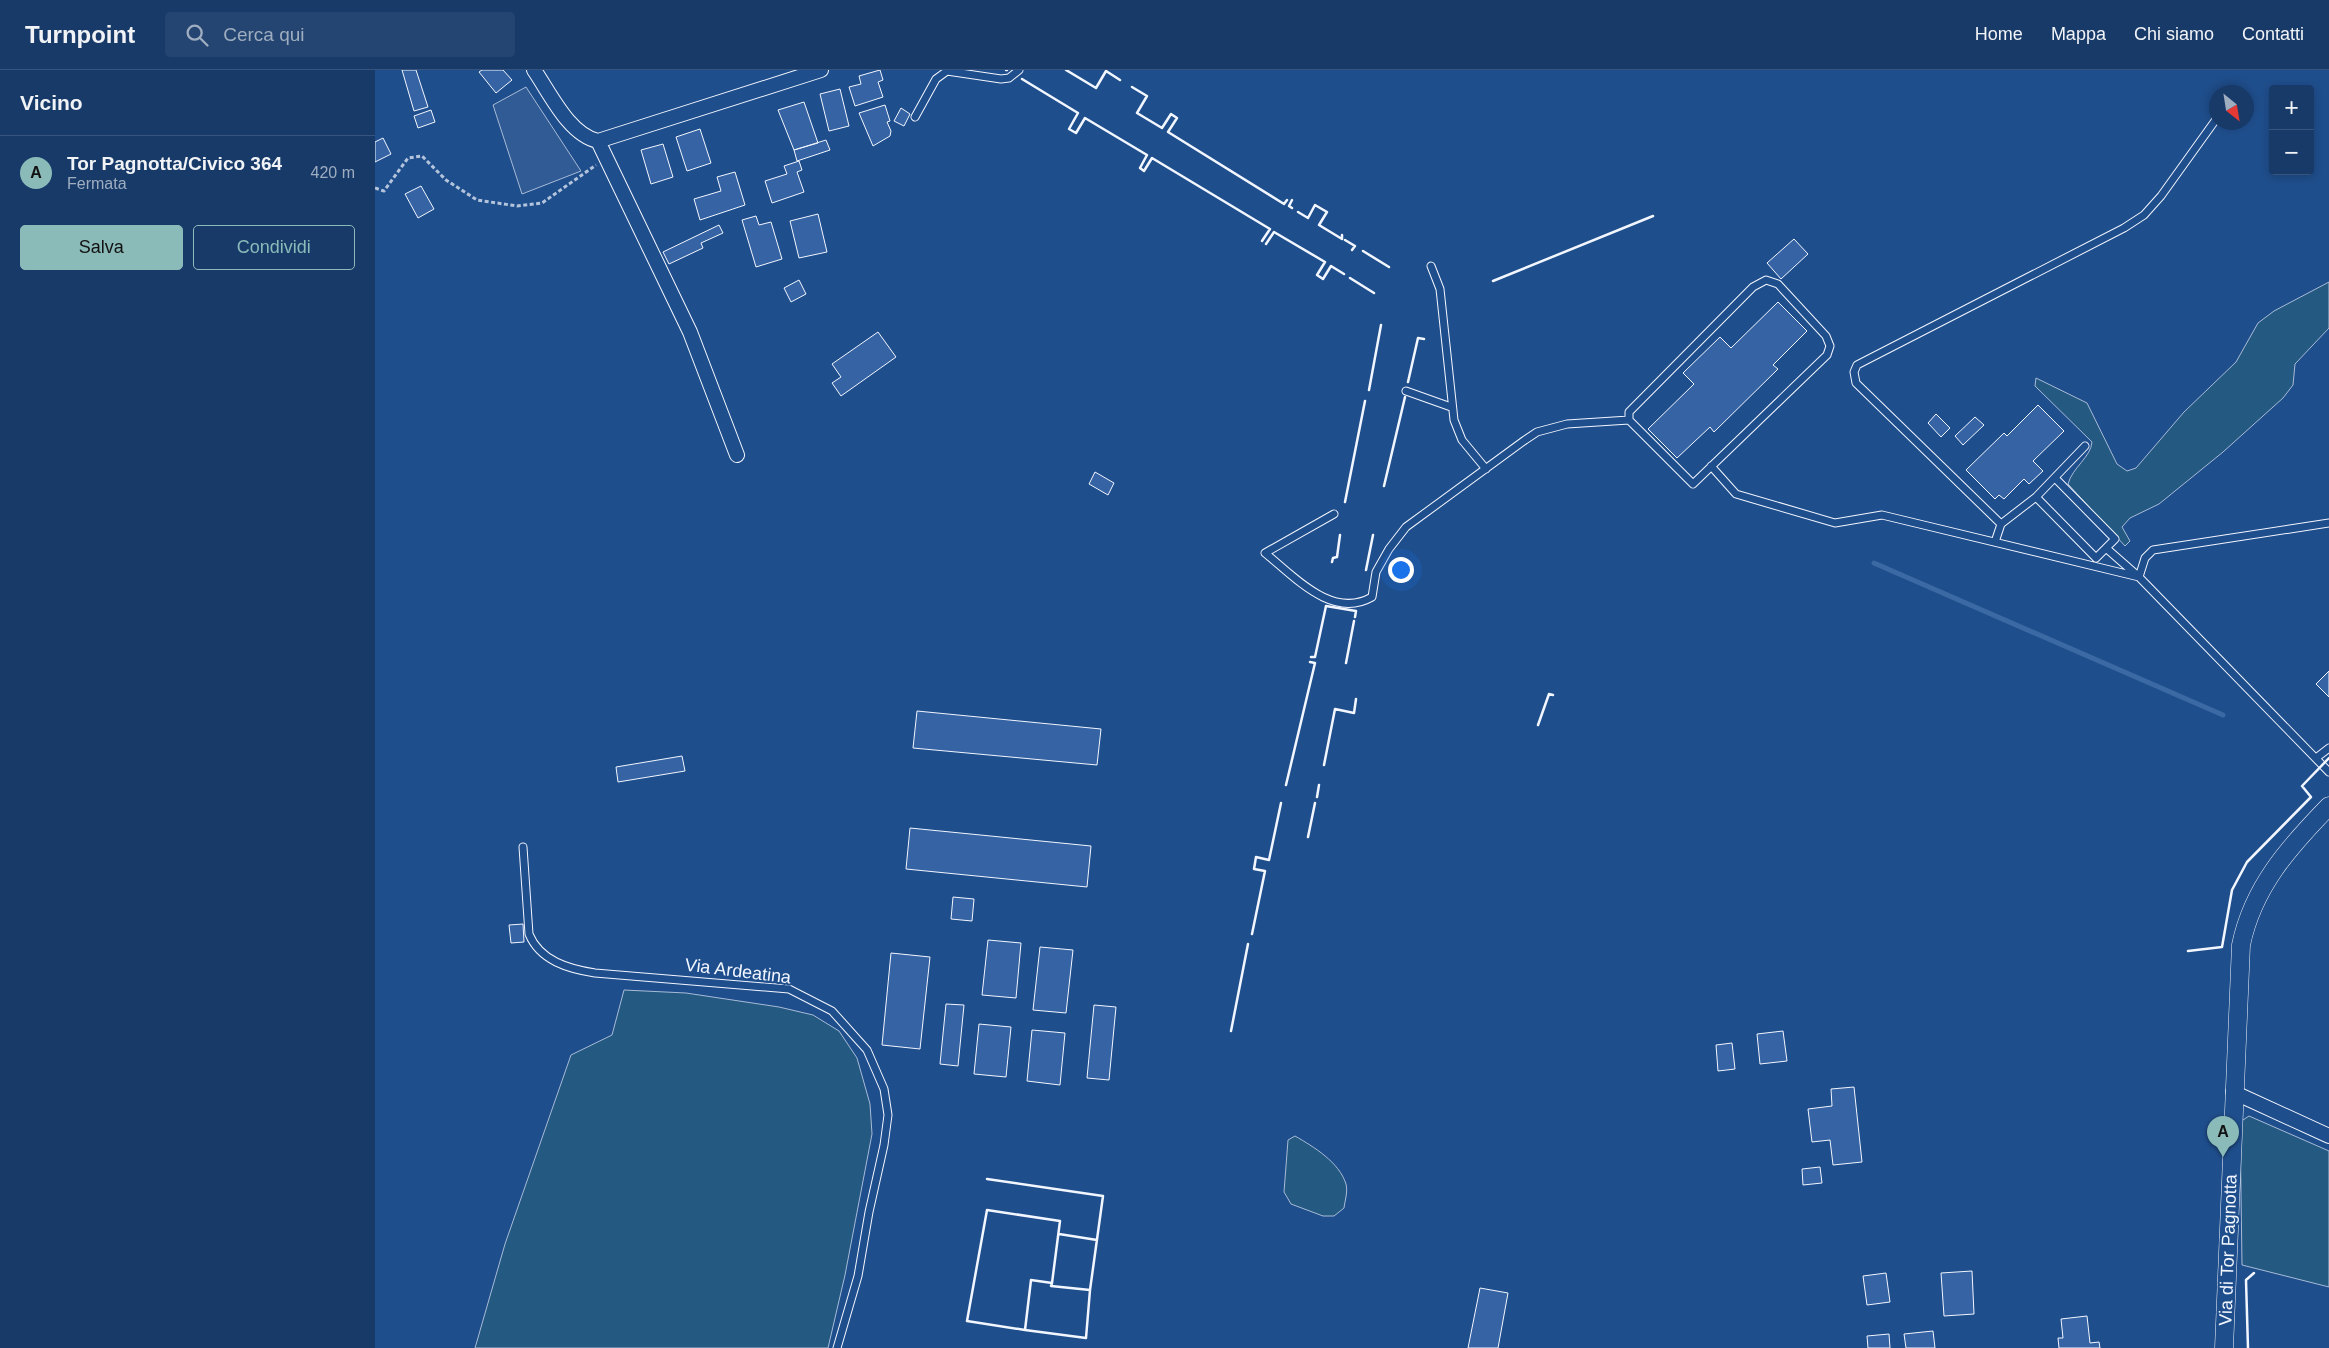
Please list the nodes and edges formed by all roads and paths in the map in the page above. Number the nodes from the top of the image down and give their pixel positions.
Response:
1 (534, 70) edge
2 (821, 70) edge
3 (1019, 70) edge
4 (915, 117) dead end
5 (2209, 129) edge
6 (598, 141) junction
7 (606, 157) junction
8 (375, 188) edge
9 (1431, 266) dead end
10 (1407, 391) dead end
11 (1451, 406) junction
12 (1629, 420) junction
13 (2085, 446) dead end
14 (737, 455) dead end
15 (1711, 466) junction
16 (1486, 469) junction
17 (2055, 478) junction
18 (2036, 497) junction
19 (1334, 514) dead end
20 (2329, 523) edge
21 (2001, 524) junction
22 (1995, 542) junction
23 (2106, 548) junction
24 (2139, 577) junction
25 (2329, 748) edge
26 (2316, 758) junction
27 (2329, 772) edge
28 (2329, 806) edge
29 (523, 847) dead end
30 (2233, 1092) junction
31 (2329, 1136) edge
32 (837, 1348) edge
33 (2225, 1348) edge

1 - 6 street
2 - 6 street
3 - 4 lane
5 - 21 lane
6 - 7 street
7 - 8 path
7 - 14 street
9 - 11 lane
10 - 11 lane
11 - 16 lane
12 - 15 lane
12 - 15 lane
12 - 16 lane
13 - 17 lane
15 - 22 lane
16 - 19 lane
17 - 18 lane
17 - 23 lane
18 - 21 lane
18 - 23 lane
20 - 24 lane
21 - 22 lane
22 - 24 lane
23 - 24 lane
24 - 26 lane
25 - 26 lane
26 - 27 lane
28 - 30 street, Via di Tor Pagnotta
29 - 32 lane, Via Ardeatina
30 - 31 street
30 - 33 street, Via di Tor Pagnotta

